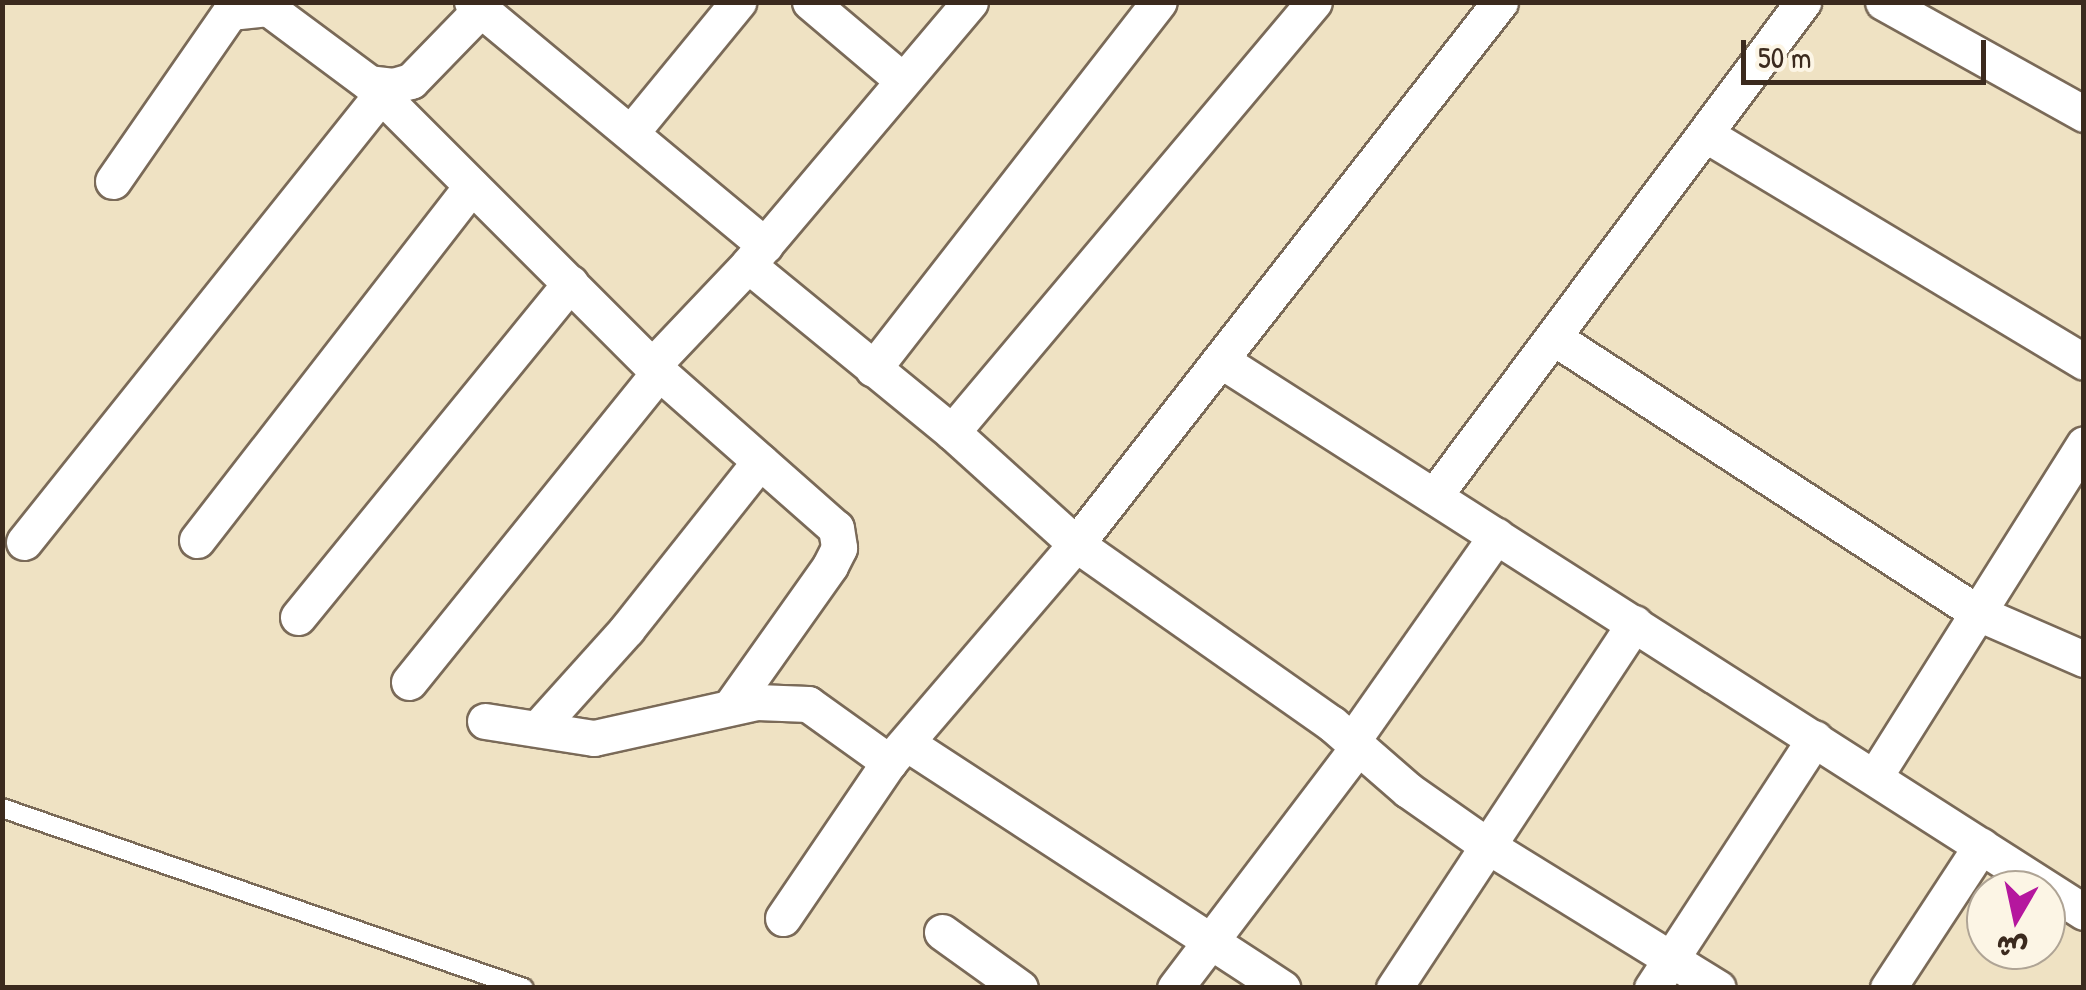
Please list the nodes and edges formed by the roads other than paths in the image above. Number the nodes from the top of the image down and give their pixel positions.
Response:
1 (738, 2) edge
2 (810, 2) edge
3 (970, 2) edge
4 (1159, 2) edge
5 (1314, 2) edge
6 (1500, 2) edge
7 (1803, 2) edge
8 (1883, 2) edge
9 (476, 6) edge
10 (902, 79) junction
11 (375, 89) junction
12 (2084, 114) edge
13 (634, 130) junction
14 (1705, 134) junction
15 (113, 181) dead end
16 (472, 186) junction
17 (756, 255) junction
18 (570, 284) junction
19 (1553, 337) junction
20 (1222, 361) junction
21 (2084, 362) edge
22 (655, 369) junction
23 (873, 369) junction
24 (952, 432) junction
25 (2084, 444) edge
26 (760, 461) junction
27 (1434, 496) junction
28 (1496, 536) junction
29 (197, 540) dead end
30 (24, 542) dead end
31 (1076, 544) junction
32 (1978, 612) junction
33 (298, 617) dead end
34 (1635, 624) junction
35 (2084, 658) edge
36 (410, 682) dead end
37 (730, 707) junction
38 (486, 721) dead end
39 (538, 728) junction
40 (1815, 738) junction
41 (1355, 744) junction
42 (899, 753) junction
43 (1875, 776) junction
44 (2, 808) edge
45 (1488, 846) junction
46 (1981, 846) junction
47 (2084, 912) edge
48 (783, 918) dead end
49 (942, 932) dead end
50 (1208, 941) junction
51 (1671, 957) junction
52 (524, 988) edge
53 (1020, 988) edge
54 (1175, 988) edge
55 (1282, 988) edge
56 (1394, 988) edge
57 (1652, 988) edge
58 (1718, 988) edge
59 (1888, 988) edge

1 - 13 street
2 - 10 street
3 - 10 street
4 - 23 street
5 - 24 street
6 - 20 street
7 - 14 street
8 - 12 street
9 - 11 street
9 - 13 street
10 - 17 street
11 - 15 street
11 - 16 street
11 - 30 street
13 - 17 street
14 - 19 street
14 - 21 street
16 - 18 street
16 - 29 street
17 - 22 street
17 - 23 street
18 - 22 street
18 - 33 street
19 - 27 street
19 - 32 street
20 - 27 street
20 - 31 street
22 - 26 street
22 - 36 street
23 - 24 street
24 - 31 street
25 - 32 street
26 - 37 street
26 - 39 street
27 - 28 street
28 - 34 street
28 - 41 street
31 - 41 street
31 - 42 street
32 - 35 street
32 - 43 street
34 - 40 street
34 - 45 street
37 - 39 street
37 - 42 street
38 - 39 street
40 - 43 street
40 - 51 street
41 - 45 street
41 - 50 street
42 - 48 street
42 - 50 street
43 - 46 street
44 - 52 lane
45 - 51 street
45 - 56 street
46 - 47 street
46 - 59 street
49 - 53 street
50 - 54 street
50 - 55 street
51 - 57 street
51 - 58 street

